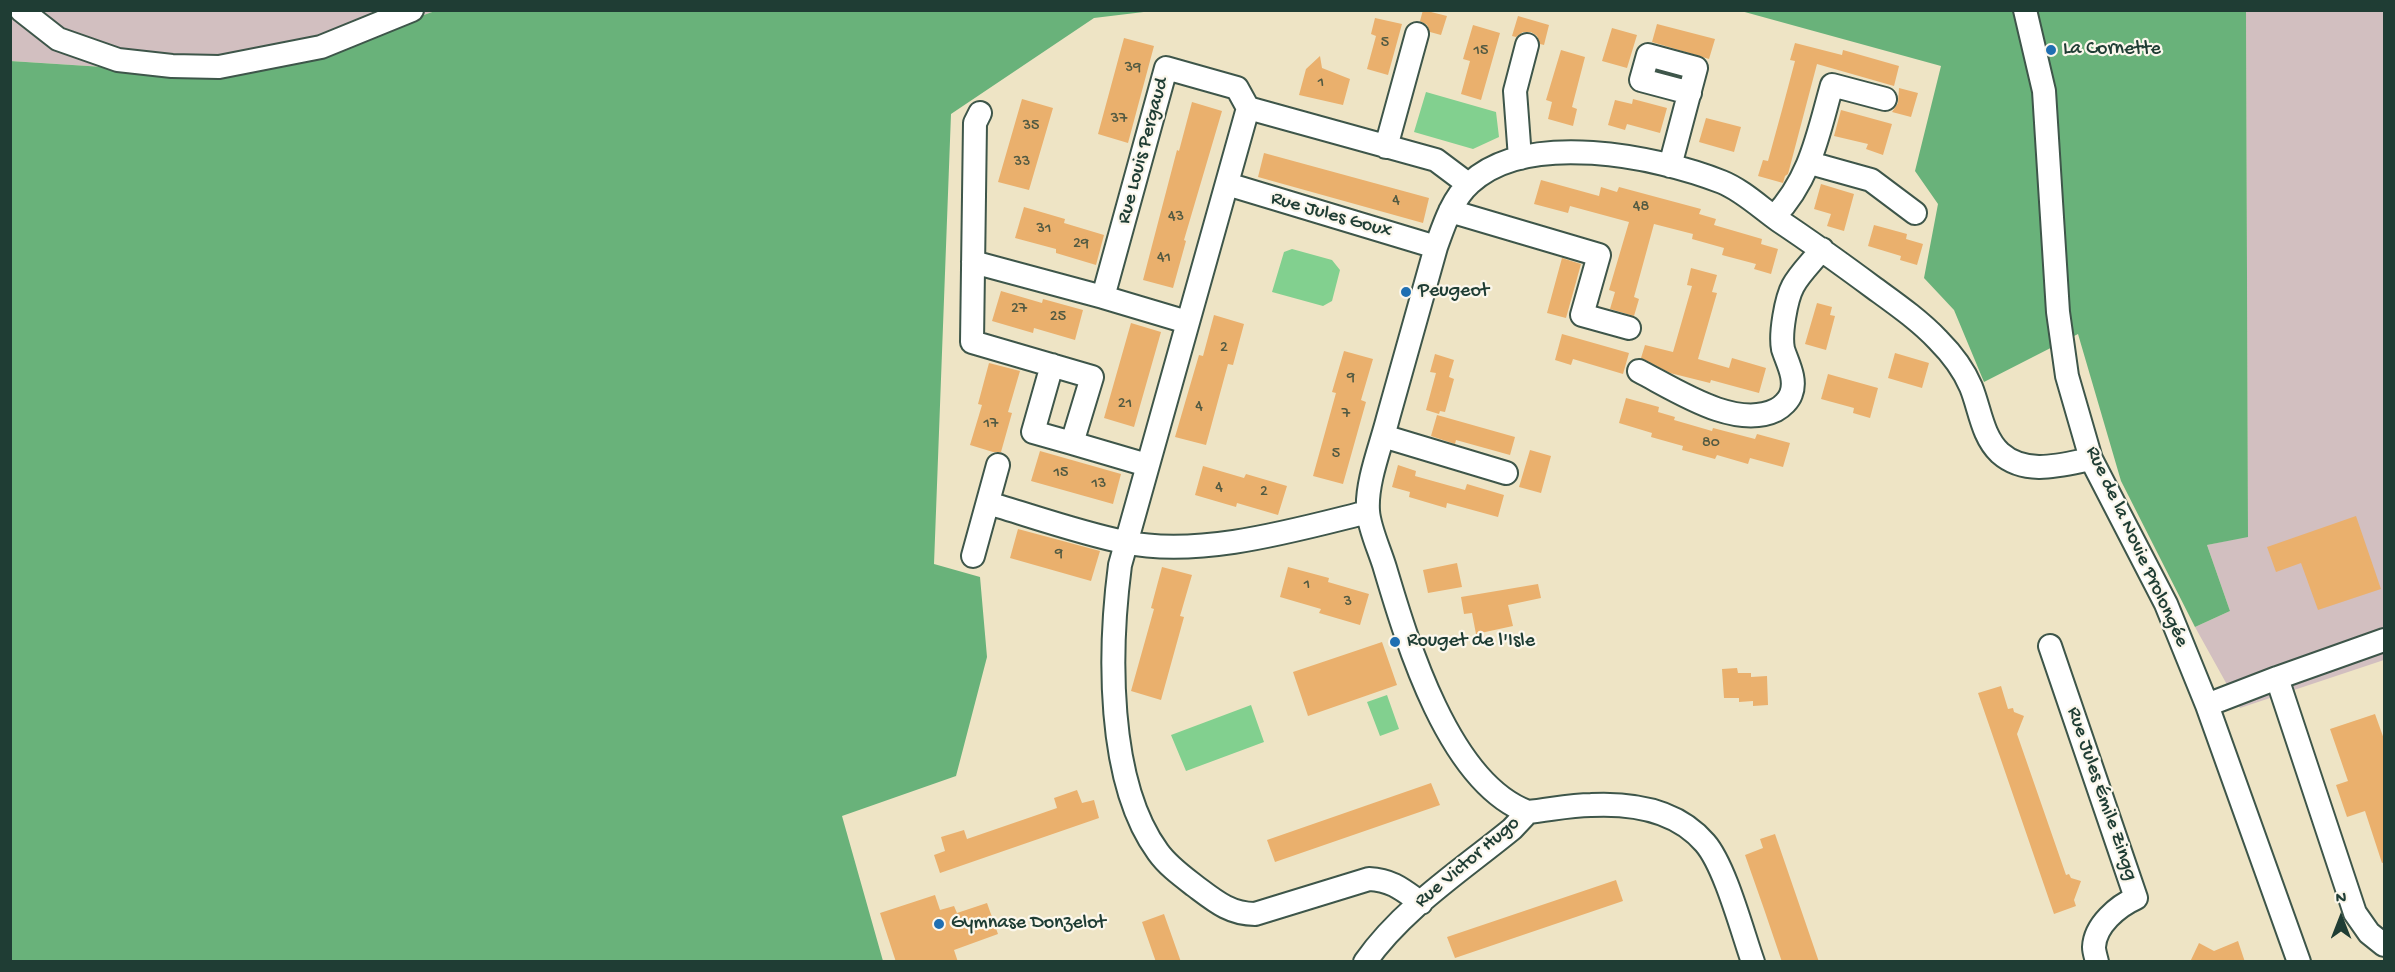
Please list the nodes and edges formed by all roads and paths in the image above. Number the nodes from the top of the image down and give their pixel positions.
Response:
1 (21, 10) edge
2 (412, 10) edge
3 (2025, 10) edge
4 (1417, 34) dead end
5 (1527, 45) dead end
6 (1690, 93) dead end
7 (1885, 99) dead end
8 (1248, 108) junction
9 (980, 113) dead end
10 (1386, 147) junction
11 (1520, 158) junction
12 (1810, 163) junction
13 (1670, 166) junction
14 (1227, 184) junction
15 (1468, 184) junction
16 (1450, 211) junction
17 (1915, 213) dead end
18 (1774, 217) junction
19 (1436, 247) junction
20 (1822, 249) junction
21 (973, 262) junction
22 (1103, 297) junction
23 (1187, 322) junction
24 (1629, 328) dead end
25 (1052, 365) junction
26 (1639, 372) dead end
27 (1383, 436) junction
28 (1072, 443) junction
29 (2091, 459) junction
30 (998, 465) dead end
31 (1147, 465) junction
32 (1506, 472) dead end
33 (988, 503) junction
34 (1368, 512) junction
35 (1125, 543) junction
36 (973, 556) dead end
37 (2385, 640) edge
38 (2050, 646) dead end
39 (2277, 678) junction
40 (2207, 705) junction
41 (1528, 812) junction
42 (1421, 903) junction
43 (2385, 945) edge
44 (1365, 962) edge
45 (1753, 962) edge
46 (2097, 962) edge
47 (2299, 962) edge

1 - 2 street
3 - 29 street, Rue de la Novie Prolongée
4 - 10 street
5 - 11 street
6 - 13 street
7 - 12 street
8 - 10 street
8 - 14 street
8 - 22 street, Rue Louis Pergaud
9 - 21 street
10 - 15 street
11 - 13 street
11 - 15 street
12 - 17 street
12 - 18 street
13 - 18 street
14 - 19 street, Rue Jules Goux
14 - 23 street
15 - 16 street
16 - 19 street
16 - 24 street
18 - 20 street
19 - 27 street
20 - 26 street
20 - 29 street
21 - 22 street
21 - 25 street
22 - 23 street
23 - 31 street
25 - 28 street
25 - 28 street
27 - 32 street
27 - 34 street
28 - 31 street
29 - 40 street, Rue de la Novie Prolongée
30 - 33 street
31 - 35 street
33 - 35 street
33 - 36 street
34 - 35 street
34 - 41 street
35 - 42 street
37 - 39 street
38 - 46 street, Rue Jules Émile Zingg
39 - 40 street
39 - 43 street
40 - 47 street, Rue de la Novie Prolongée
41 - 42 street, Rue Victor Hugo
41 - 45 street, Rue Victor Hugo
42 - 44 street, Rue Victor Hugo

